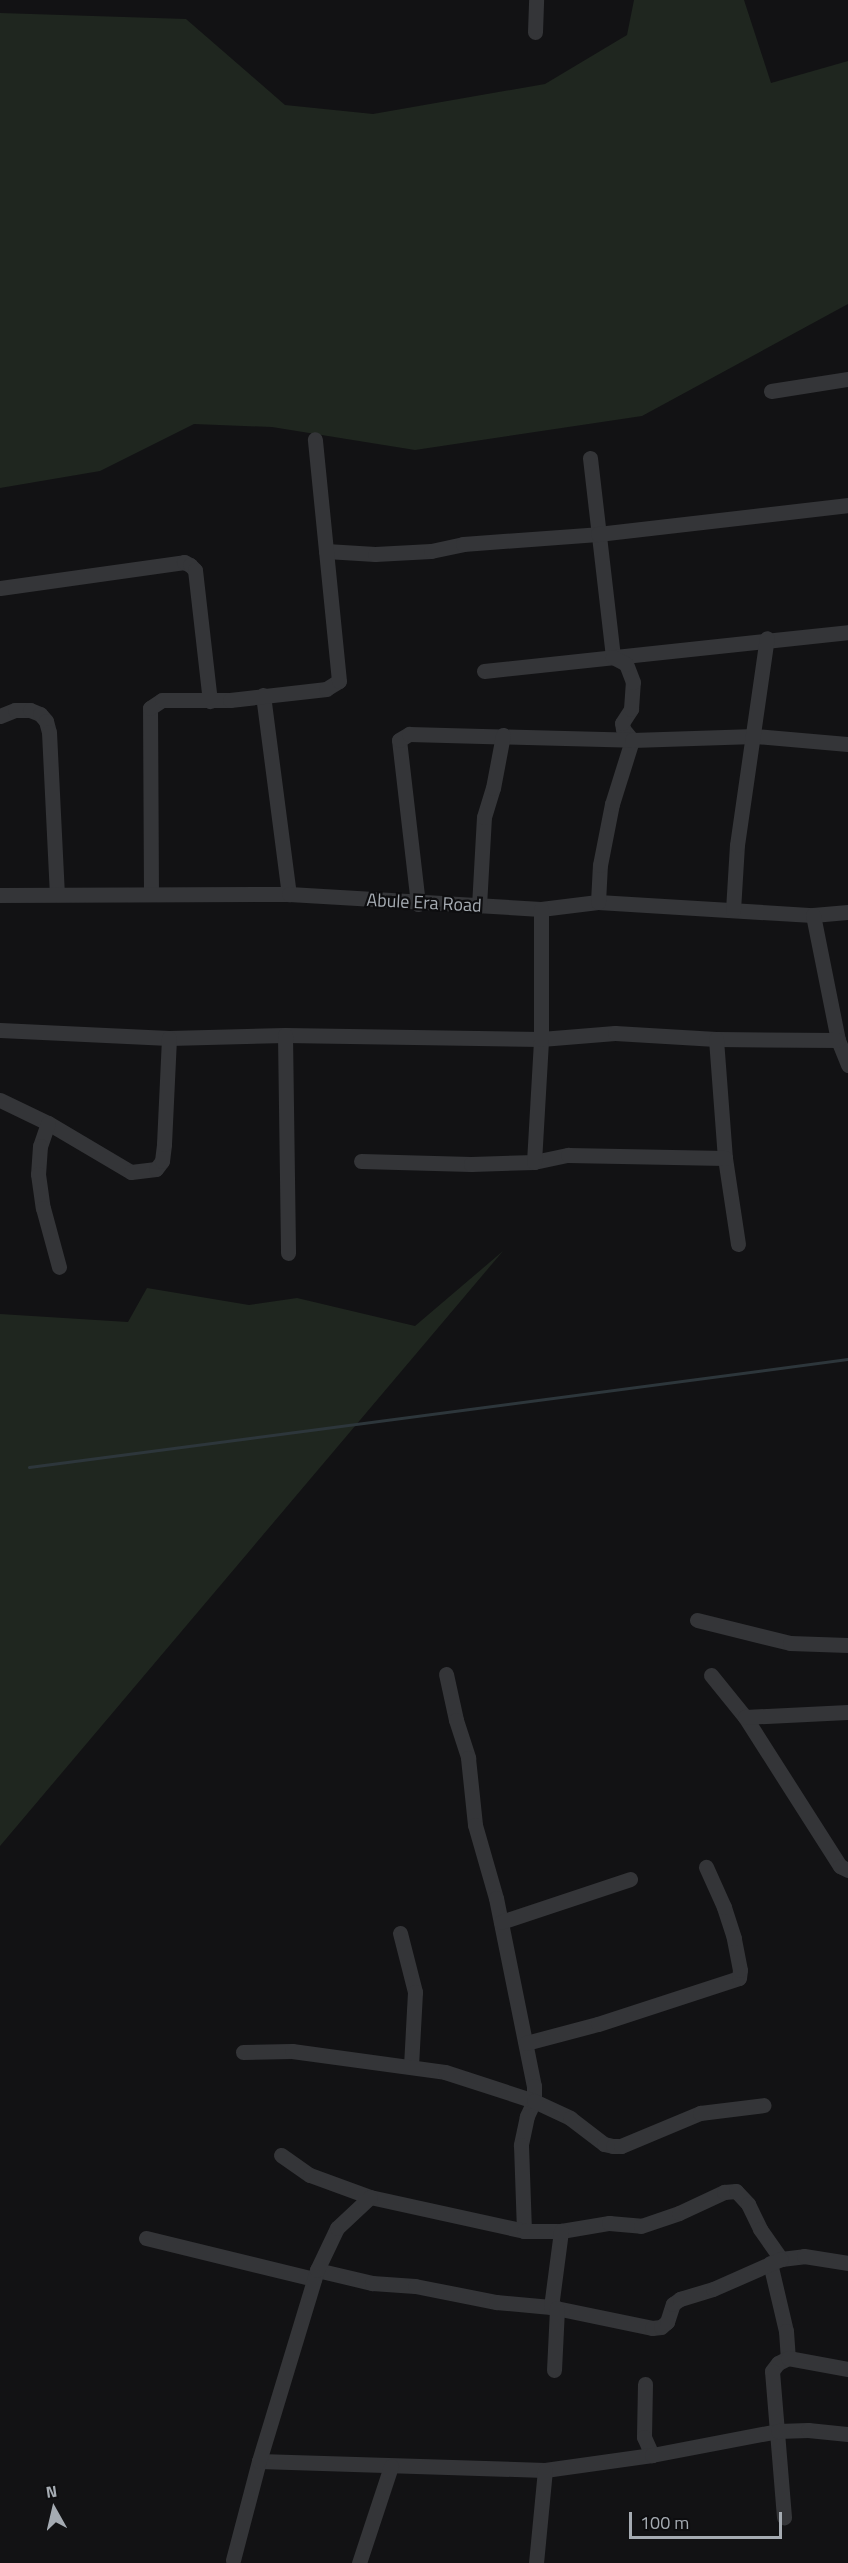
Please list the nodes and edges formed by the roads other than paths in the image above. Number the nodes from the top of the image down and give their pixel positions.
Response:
1 (536, 0) edge
2 (535, 32) dead end
3 (848, 379) edge
4 (771, 391) dead end
5 (315, 440) dead end
6 (590, 458) dead end
7 (848, 505) edge
8 (598, 534) junction
9 (326, 551) junction
10 (0, 588) edge
11 (848, 632) edge
12 (767, 639) junction
13 (613, 657) junction
14 (484, 671) dead end
15 (263, 695) junction
16 (210, 701) junction
17 (0, 716) edge
18 (503, 735) junction
19 (754, 736) junction
20 (632, 740) junction
21 (848, 744) edge
22 (57, 894) junction
23 (151, 894) junction
24 (290, 894) junction
25 (0, 895) edge
26 (598, 902) junction
27 (418, 904) junction
28 (479, 906) junction
29 (541, 909) junction
30 (733, 910) junction
31 (848, 912) edge
32 (813, 915) junction
33 (0, 1030) edge
34 (285, 1035) junction
35 (169, 1038) junction
36 (541, 1039) junction
37 (716, 1039) junction
38 (843, 1046) edge
39 (848, 1065) edge
40 (0, 1100) edge
41 (48, 1124) junction
42 (725, 1158) junction
43 (361, 1161) dead end
44 (534, 1162) junction
45 (738, 1244) dead end
46 (288, 1253) dead end
47 (59, 1267) dead end
48 (697, 1620) dead end
49 (848, 1645) edge
50 (446, 1674) dead end
51 (711, 1675) dead end
52 (848, 1712) edge
53 (745, 1717) junction
54 (706, 1867) dead end
55 (848, 1870) edge
56 (630, 1878) dead end
57 (501, 1922) junction
58 (400, 1934) dead end
59 (526, 2043) junction
60 (243, 2052) dead end
61 (411, 2066) junction
62 (534, 2102) junction
63 (764, 2105) dead end
64 (281, 2155) dead end
65 (370, 2197) junction
66 (524, 2231) junction
67 (561, 2231) junction
68 (146, 2238) dead end
69 (775, 2261) junction
70 (848, 2263) edge
71 (315, 2275) junction
72 (554, 2307) junction
73 (788, 2358) junction
74 (848, 2369) edge
75 (554, 2370) dead end
76 (645, 2384) dead end
77 (778, 2431) junction
78 (848, 2434) edge
79 (652, 2455) junction
80 (259, 2461) junction
81 (391, 2466) junction
82 (545, 2470) junction
83 (784, 2518) dead end
84 (233, 2560) dead end
85 (359, 2563) edge
86 (536, 2563) edge

1 - 2 street
3 - 4 street
5 - 9 street
6 - 8 street
7 - 8 street
8 - 9 street
8 - 13 street
9 - 15 street
10 - 16 street
11 - 12 street
12 - 13 street
12 - 19 street
13 - 14 street
13 - 20 street
15 - 16 street
15 - 24 street
16 - 23 street
17 - 22 street
18 - 20 street
18 - 27 street
18 - 28 street
19 - 20 street
19 - 21 street
19 - 30 street
20 - 26 street
22 - 23 street, Abule Era Road
22 - 25 street, Abule Era Road
23 - 24 street, Abule Era Road
24 - 27 street, Abule Era Road
26 - 29 street, Abule Era Road
26 - 30 street, Abule Era Road
27 - 28 street, Abule Era Road
28 - 29 street, Abule Era Road
29 - 36 street
30 - 32 street, Abule Era Road
31 - 32 street, Abule Era Road
32 - 38 street
33 - 35 street
34 - 35 street
34 - 36 street
34 - 46 street
35 - 41 street
36 - 37 street
36 - 44 street
37 - 38 street
37 - 42 street
38 - 39 street
40 - 41 street
41 - 47 street
42 - 44 street
42 - 45 street
43 - 44 street
48 - 49 street
50 - 57 street
51 - 53 street
52 - 53 street
53 - 55 street
54 - 59 street
56 - 57 street
57 - 59 street
58 - 61 street
59 - 62 street
60 - 61 street
61 - 62 street
62 - 63 street
62 - 66 street
64 - 65 street
65 - 66 street
65 - 71 street
66 - 67 street
67 - 69 street
67 - 72 street
68 - 71 street
69 - 70 street
69 - 72 street
69 - 73 street
71 - 72 street
71 - 80 street
72 - 75 street
73 - 74 street
73 - 77 street
76 - 79 street
77 - 78 street
77 - 79 street
77 - 83 street
79 - 82 street
80 - 81 street
80 - 84 street
81 - 82 street
81 - 85 street
82 - 86 street

